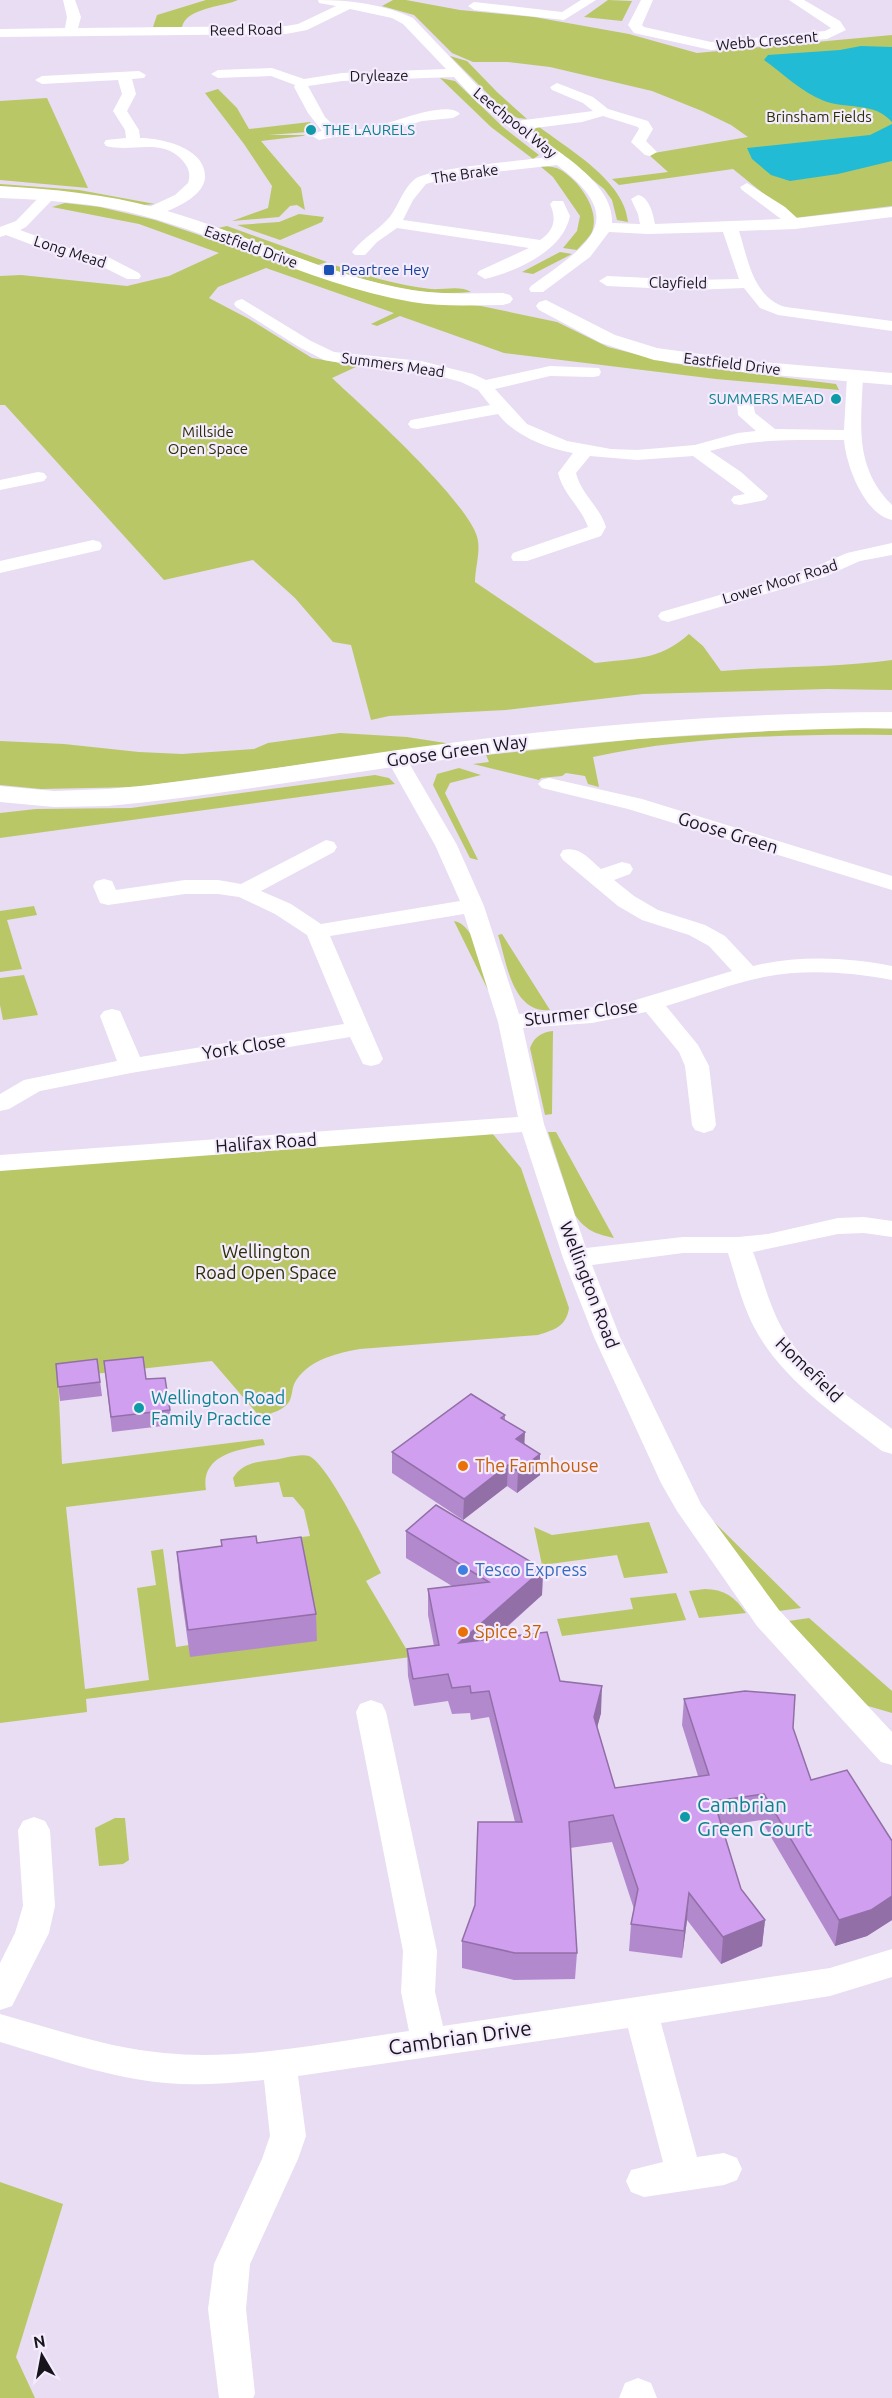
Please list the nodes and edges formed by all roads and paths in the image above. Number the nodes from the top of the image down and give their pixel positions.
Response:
1 (69, 0) edge
2 (324, 0) edge
3 (380, 0) edge
4 (590, 0) edge
5 (647, 0) edge
6 (795, 0) edge
7 (474, 6) dead end
8 (355, 7) junction
9 (174, 31) junction
10 (71, 32) junction
11 (0, 33) edge
12 (171, 48) dead end
13 (456, 73) junction
14 (218, 74) dead end
15 (139, 75) dead end
16 (123, 76) junction
17 (42, 80) dead end
18 (303, 83) junction
19 (557, 87) dead end
20 (603, 112) junction
21 (453, 114) dead end
22 (514, 126) junction
23 (334, 133) junction
24 (319, 136) dead end
25 (133, 141) junction
26 (111, 143) dead end
27 (650, 152) dead end
28 (560, 160) junction
29 (747, 187) dead end
30 (0, 192) edge
31 (48, 196) junction
32 (638, 200) dead end
33 (558, 204) dead end
34 (150, 212) junction
35 (892, 212) edge
36 (394, 223) junction
37 (795, 224) junction
38 (604, 227) junction
39 (730, 228) junction
40 (648, 229) junction
41 (4, 231) edge
42 (541, 245) junction
43 (360, 252) dead end
44 (485, 274) dead end
45 (133, 276) dead end
46 (606, 281) dead end
47 (750, 283) junction
48 (527, 302) junction
49 (242, 304) dead end
50 (892, 326) edge
51 (593, 372) dead end
52 (855, 377) junction
53 (892, 379) edge
54 (484, 386) junction
55 (746, 402) dead end
56 (502, 408) junction
57 (417, 424) dead end
58 (771, 434) junction
59 (850, 435) junction
60 (585, 450) junction
61 (696, 450) junction
62 (38, 477) dead end
63 (0, 485) edge
64 (892, 490) edge
65 (870, 491) junction
66 (740, 500) dead end
67 (892, 515) edge
68 (93, 546) dead end
69 (892, 549) edge
70 (520, 557) dead end
71 (0, 567) edge
72 (646, 611) dead end
73 (892, 720) edge
74 (396, 758) junction
75 (560, 784) dead end
76 (8, 798) edge
77 (326, 847) dead end
78 (571, 855) dead end
79 (622, 869) dead end
80 (598, 878) junction
81 (892, 883) edge
82 (104, 886) dead end
83 (243, 891) junction
84 (473, 906) junction
85 (317, 931) junction
86 (892, 973) edge
87 (748, 974) junction
88 (652, 1004) junction
89 (112, 1016) dead end
90 (510, 1022) junction
91 (358, 1029) junction
92 (371, 1059) dead end
93 (130, 1066) junction
94 (1, 1111) edge
95 (532, 1124) junction
96 (704, 1125) dead end
97 (0, 1163) edge
98 (892, 1229) edge
99 (738, 1245) junction
100 (576, 1258) junction
101 (892, 1444) edge
102 (371, 1712) dead end
103 (890, 1746) edge
104 (34, 1830) dead end
105 (892, 1963) edge
106 (0, 1996) edge
107 (641, 2012) junction
108 (0, 2028) edge
109 (429, 2042) junction
110 (279, 2064) junction
111 (724, 2169) dead end
112 (684, 2175) junction
113 (644, 2181) dead end
114 (236, 2394) dead end

1 - 10 street
2 - 8 street, Leechpool Way
3 - 8 street, Reed Road
4 - 7 street
5 - 6 street, Webb Crescent
8 - 9 street, Reed Road
8 - 13 street, Leechpool Way
9 - 10 street, Reed Road
9 - 12 street
10 - 11 street, Reed Road
13 - 18 street, Dryleaze
13 - 22 street, Leechpool Way
14 - 18 street, Dryleaze
15 - 16 street
16 - 17 street
16 - 25 street
18 - 23 street
19 - 20 street
20 - 22 street
20 - 27 street
21 - 23 street
22 - 28 street, Leechpool Way
23 - 24 street
25 - 26 street
25 - 34 street
28 - 36 street, The Brake
28 - 38 street, Leechpool Way
29 - 37 street
30 - 31 street, Eastfield Drive
31 - 34 street, Eastfield Drive
31 - 41 street, Long Mead
32 - 40 street
33 - 42 street
34 - 48 street, Eastfield Drive
35 - 37 street
36 - 42 street
36 - 43 street, The Brake
37 - 39 street
38 - 40 street
38 - 48 street
39 - 40 street
39 - 47 street
41 - 45 street, Long Mead
42 - 44 street
46 - 47 street, Clayfield
47 - 50 street
48 - 52 street, Eastfield Drive
49 - 54 street, Summers Mead
51 - 54 street
52 - 53 street, Eastfield Drive
52 - 59 street
54 - 56 street, Summers Mead
55 - 58 street
56 - 57 street
56 - 60 street, Summers Mead
58 - 59 street, Summers Mead
58 - 61 street, Summers Mead
59 - 65 street
60 - 61 street, Summers Mead
60 - 70 street
61 - 66 street
62 - 63 street
64 - 65 street
65 - 67 street
68 - 71 street
69 - 72 street, Lower Moor Road
73 - 74 main road, Goose Green Way
74 - 76 main road, Goose Green Way
74 - 84 street, Wellington Road
75 - 81 street, Goose Green
77 - 83 street
78 - 80 street
79 - 80 street
80 - 87 street
82 - 83 street
83 - 85 street
84 - 85 street
84 - 90 street, Wellington Road
85 - 91 street
86 - 87 street, Sturmer Close
87 - 88 street, Sturmer Close
88 - 90 street, Sturmer Close
88 - 96 street, Sturmer Close
89 - 93 street
90 - 95 street, Wellington Road
91 - 92 street
91 - 93 street, York Close
93 - 94 street, York Close
95 - 97 street, Halifax Road
95 - 100 street, Wellington Road
98 - 99 street
99 - 100 street
99 - 101 street, Homefield
100 - 103 street, Wellington Road
102 - 109 street
104 - 106 street
105 - 107 street, Cambrian Drive
107 - 109 street, Cambrian Drive
107 - 112 street
108 - 110 street, Cambrian Drive
109 - 110 street, Cambrian Drive
110 - 114 street
111 - 112 street
112 - 113 street

